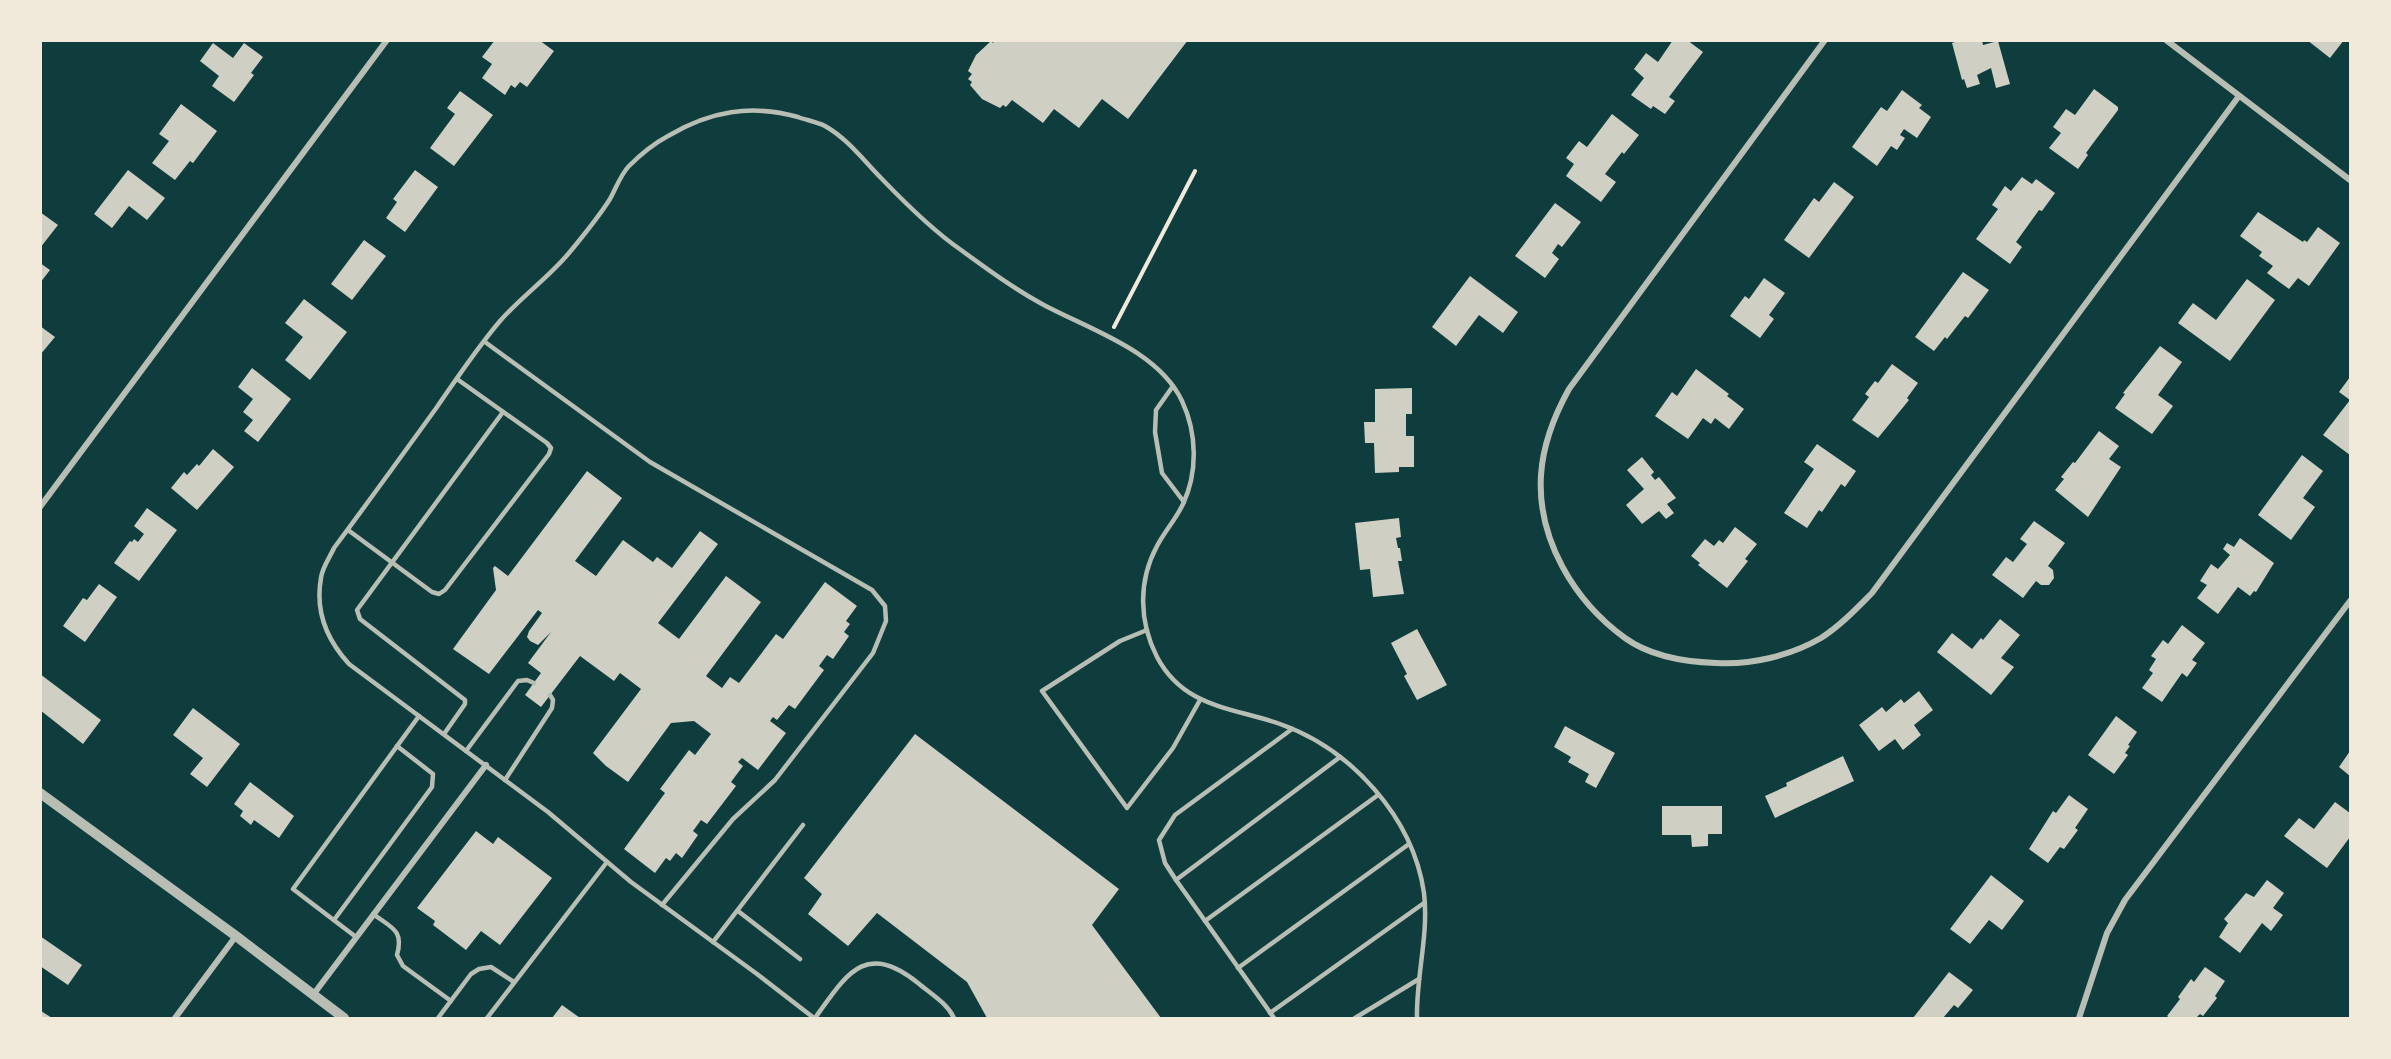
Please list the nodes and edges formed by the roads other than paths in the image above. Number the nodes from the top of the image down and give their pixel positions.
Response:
1 (387, 40) edge
2 (1825, 40) edge
3 (2166, 40) edge
4 (2240, 96) junction
5 (2350, 180) edge
6 (485, 342) junction
7 (457, 379) junction
8 (1173, 386) junction
9 (503, 412) junction
10 (1184, 502) junction
11 (40, 507) edge
12 (348, 530) junction
13 (392, 562) junction
14 (2350, 601) edge
15 (1147, 630) junction
16 (534, 683) dead end
17 (550, 695) dead end
18 (1200, 699) junction
19 (419, 716) junction
20 (1292, 729) junction
21 (444, 734) junction
22 (397, 746) junction
23 (466, 751) junction
24 (1340, 757) junction
25 (486, 765) junction
26 (505, 780) junction
27 (40, 792) edge
28 (1378, 795) junction
29 (803, 825) dead end
30 (1409, 844) junction
31 (607, 862) junction
32 (1176, 880) junction
33 (1424, 903) junction
34 (662, 905) junction
35 (738, 911) junction
36 (373, 914) junction
37 (334, 920) junction
38 (1205, 921) junction
39 (236, 936) junction
40 (356, 937) junction
41 (713, 942) junction
42 (800, 959) dead end
43 (1238, 968) junction
44 (1419, 979) junction
45 (514, 982) junction
46 (312, 995) junction
47 (451, 1001) junction
48 (1270, 1013) junction
49 (175, 1018) edge
50 (344, 1018) edge
51 (438, 1018) edge
52 (487, 1018) edge
53 (815, 1018) edge
54 (954, 1018) edge
55 (1274, 1018) edge
56 (1355, 1018) edge
57 (1417, 1018) edge
58 (2079, 1018) edge

1 - 11 street
2 - 4 street
3 - 4 street
4 - 5 street
6 - 7 lane
6 - 8 lane
6 - 34 lane
7 - 9 lane
7 - 12 lane
8 - 10 lane
8 - 10 lane
9 - 13 lane
9 - 13 lane
10 - 15 lane
12 - 13 lane
12 - 19 lane
13 - 21 lane
14 - 58 street
15 - 18 lane
15 - 18 lane
16 - 23 lane
17 - 26 lane
18 - 20 lane
19 - 21 lane
19 - 22 lane
20 - 24 lane
20 - 32 lane
21 - 23 lane
22 - 37 lane
22 - 37 lane
23 - 25 lane
24 - 28 lane
24 - 32 lane
25 - 26 lane
25 - 36 street
26 - 31 lane
27 - 39 street
28 - 30 lane
28 - 38 lane
29 - 35 lane
30 - 33 lane
30 - 43 lane
31 - 34 lane
31 - 45 lane
32 - 38 lane
33 - 44 lane
33 - 48 lane
34 - 41 lane
35 - 41 lane
35 - 42 lane
36 - 40 street
36 - 47 lane
37 - 40 lane
38 - 43 lane
39 - 46 street
39 - 49 street
40 - 46 street
41 - 53 lane
43 - 48 lane
44 - 56 lane
44 - 57 lane
45 - 47 lane
45 - 52 lane
46 - 50 street
47 - 51 lane
48 - 55 lane
53 - 54 lane

